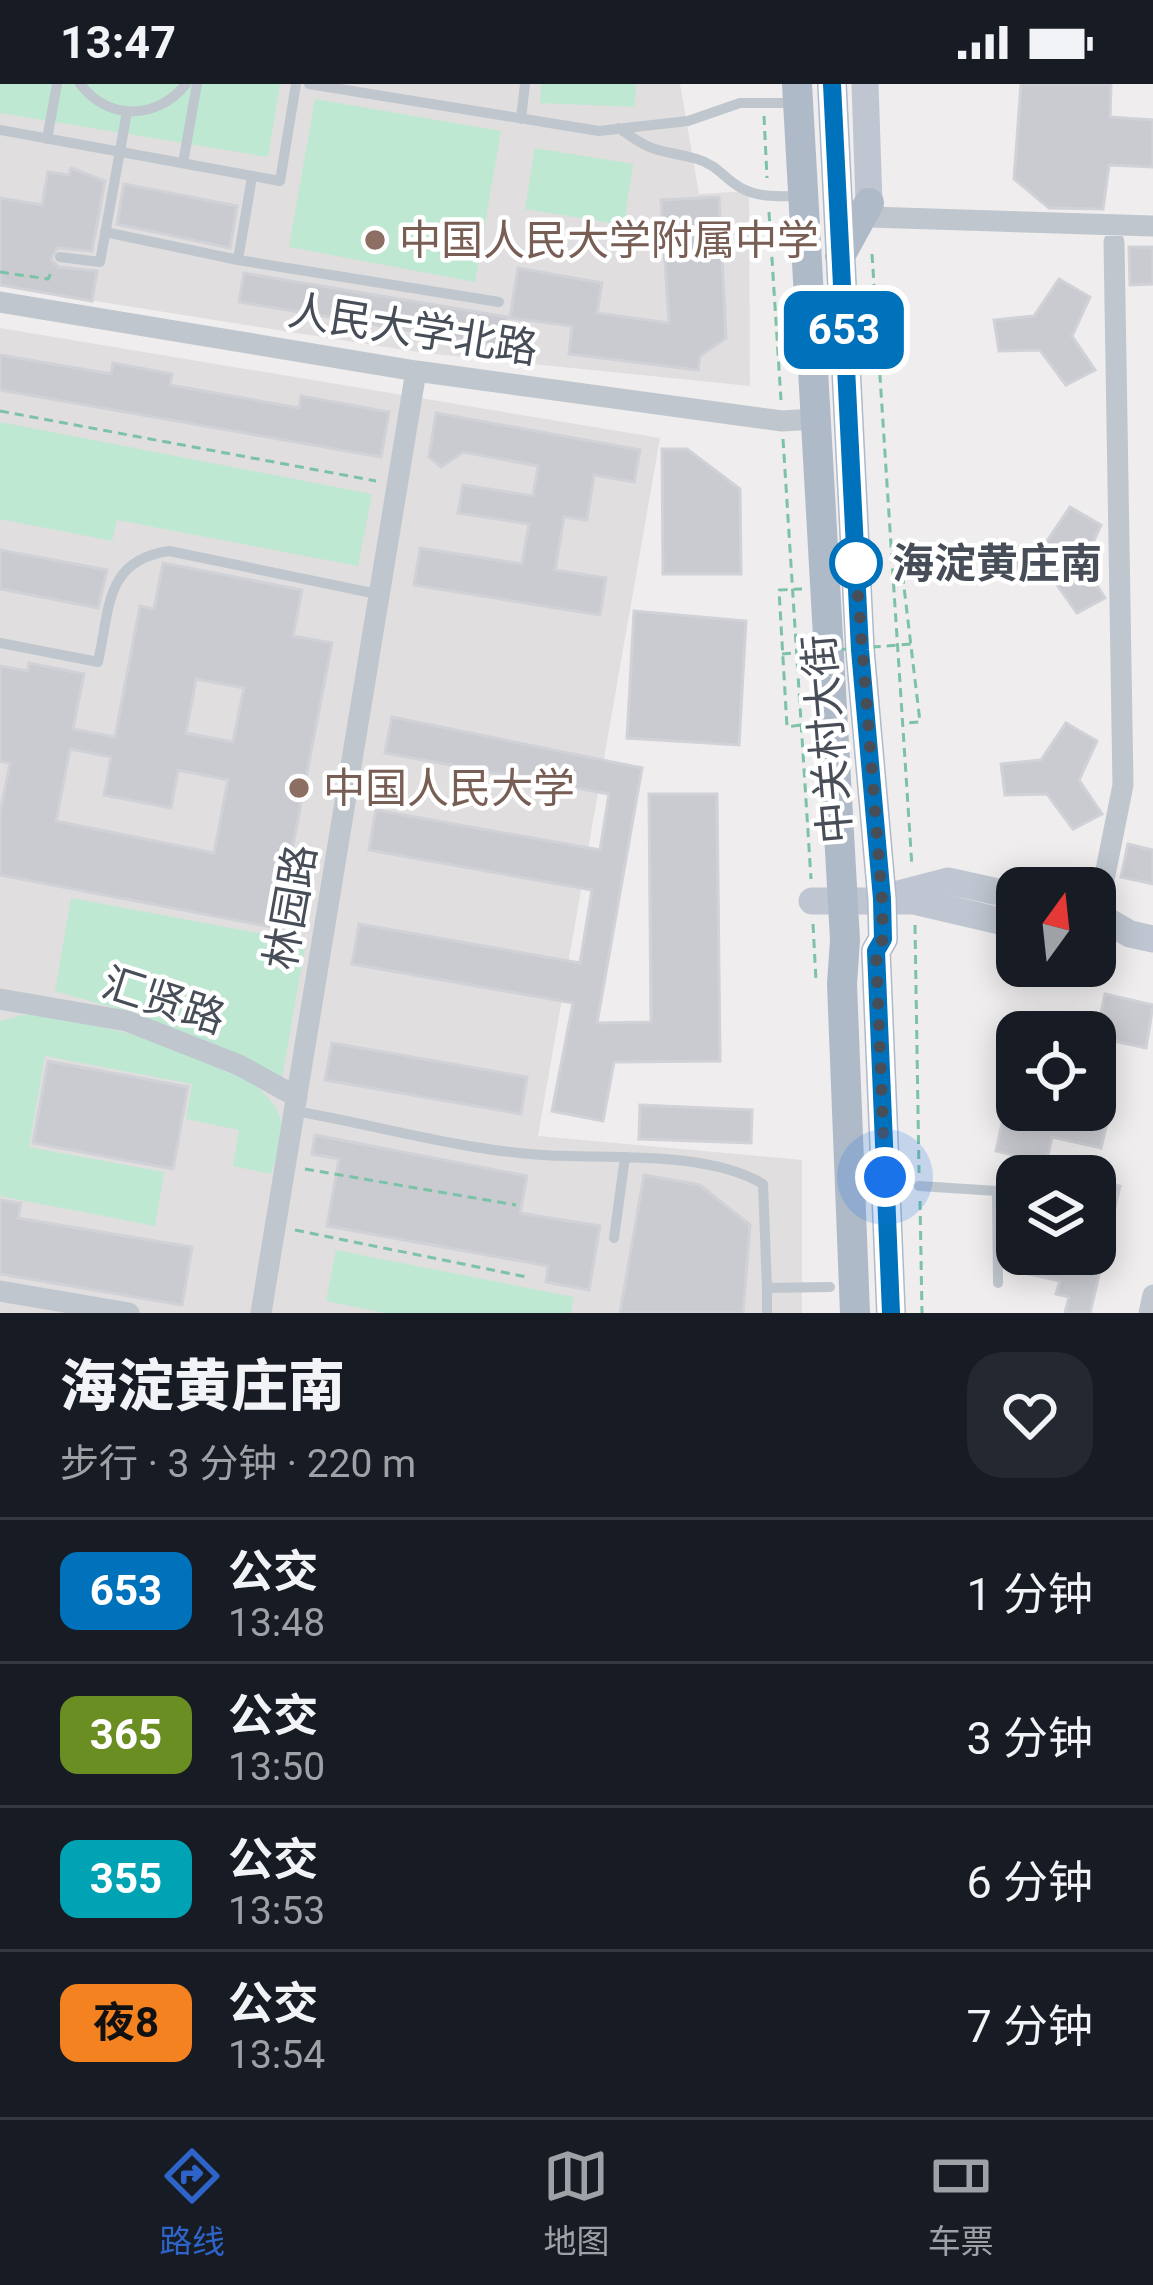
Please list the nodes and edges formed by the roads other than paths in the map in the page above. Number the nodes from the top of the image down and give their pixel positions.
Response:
1 (57, 84) edge
2 (80, 84) edge
3 (186, 84) edge
4 (197, 84) edge
5 (296, 84) edge
6 (309, 84) edge
7 (525, 84) edge
8 (832, 84) edge
9 (865, 84) edge
10 (798, 93) edge
11 (127, 112) junction
12 (521, 119) junction
13 (619, 128) junction
14 (0, 130) edge
15 (47, 139) junction
16 (120, 152) junction
17 (183, 163) junction
18 (252, 176) junction
19 (803, 196) junction
20 (869, 210) junction
21 (1153, 226) edge
22 (105, 232) junction
23 (1114, 242) dead end
24 (60, 256) road end
25 (840, 256) junction
26 (238, 260) junction
27 (0, 302) edge
28 (499, 302) dead end
29 (416, 371) junction
30 (815, 419) junction
31 (382, 595) junction
32 (0, 643) edge
33 (1107, 867) edge
34 (996, 892) edge
35 (914, 896) junction
36 (882, 899) junction
37 (828, 900) junction
38 (996, 920) edge
39 (0, 999) edge
40 (296, 1104) junction
41 (625, 1156) junction
42 (919, 1186) road end
43 (614, 1238) dead end
44 (998, 1283) dead end
45 (830, 1287) dead end
46 (767, 1288) junction
47 (0, 1291) edge
48 (1153, 1295) edge
49 (129, 1313) edge
50 (260, 1313) edge
51 (767, 1313) edge
52 (855, 1313) edge
53 (891, 1313) edge
54 (1149, 1313) edge

1 - 15 lane
2 - 11 lane
3 - 11 lane
4 - 17 lane
5 - 18 lane
6 - 12 lane
7 - 12 lane
8 - 25 main road, 中关村大街
9 - 20 street
10 - 13 lane
10 - 19 main road, 中关村大街
11 - 16 lane
12 - 13 lane
13 - 19 lane
14 - 15 lane
15 - 16 lane
16 - 17 lane
16 - 22 lane
17 - 18 lane
18 - 26 lane
19 - 30 main road, 中关村大街
20 - 21 street
20 - 25 main road
22 - 24 lane
22 - 26 lane
23 - 33 street
25 - 36 main road, 中关村大街
26 - 28 lane
27 - 29 street, 人民大学北路
29 - 30 street, 人民大学北路
29 - 31 street, 林园路
30 - 37 main road, 中关村大街
31 - 32 lane
31 - 40 street, 林园路
34 - 35 street
35 - 36 street
35 - 38 street
36 - 37 street
36 - 53 main road, 中关村大街
37 - 52 main road, 中关村大街
39 - 40 street, 汇贤路
40 - 41 lane
40 - 50 street, 林园路
41 - 43 lane
41 - 46 lane
42 - 44 lane
45 - 46 lane
46 - 51 lane
47 - 49 street
48 - 54 street

